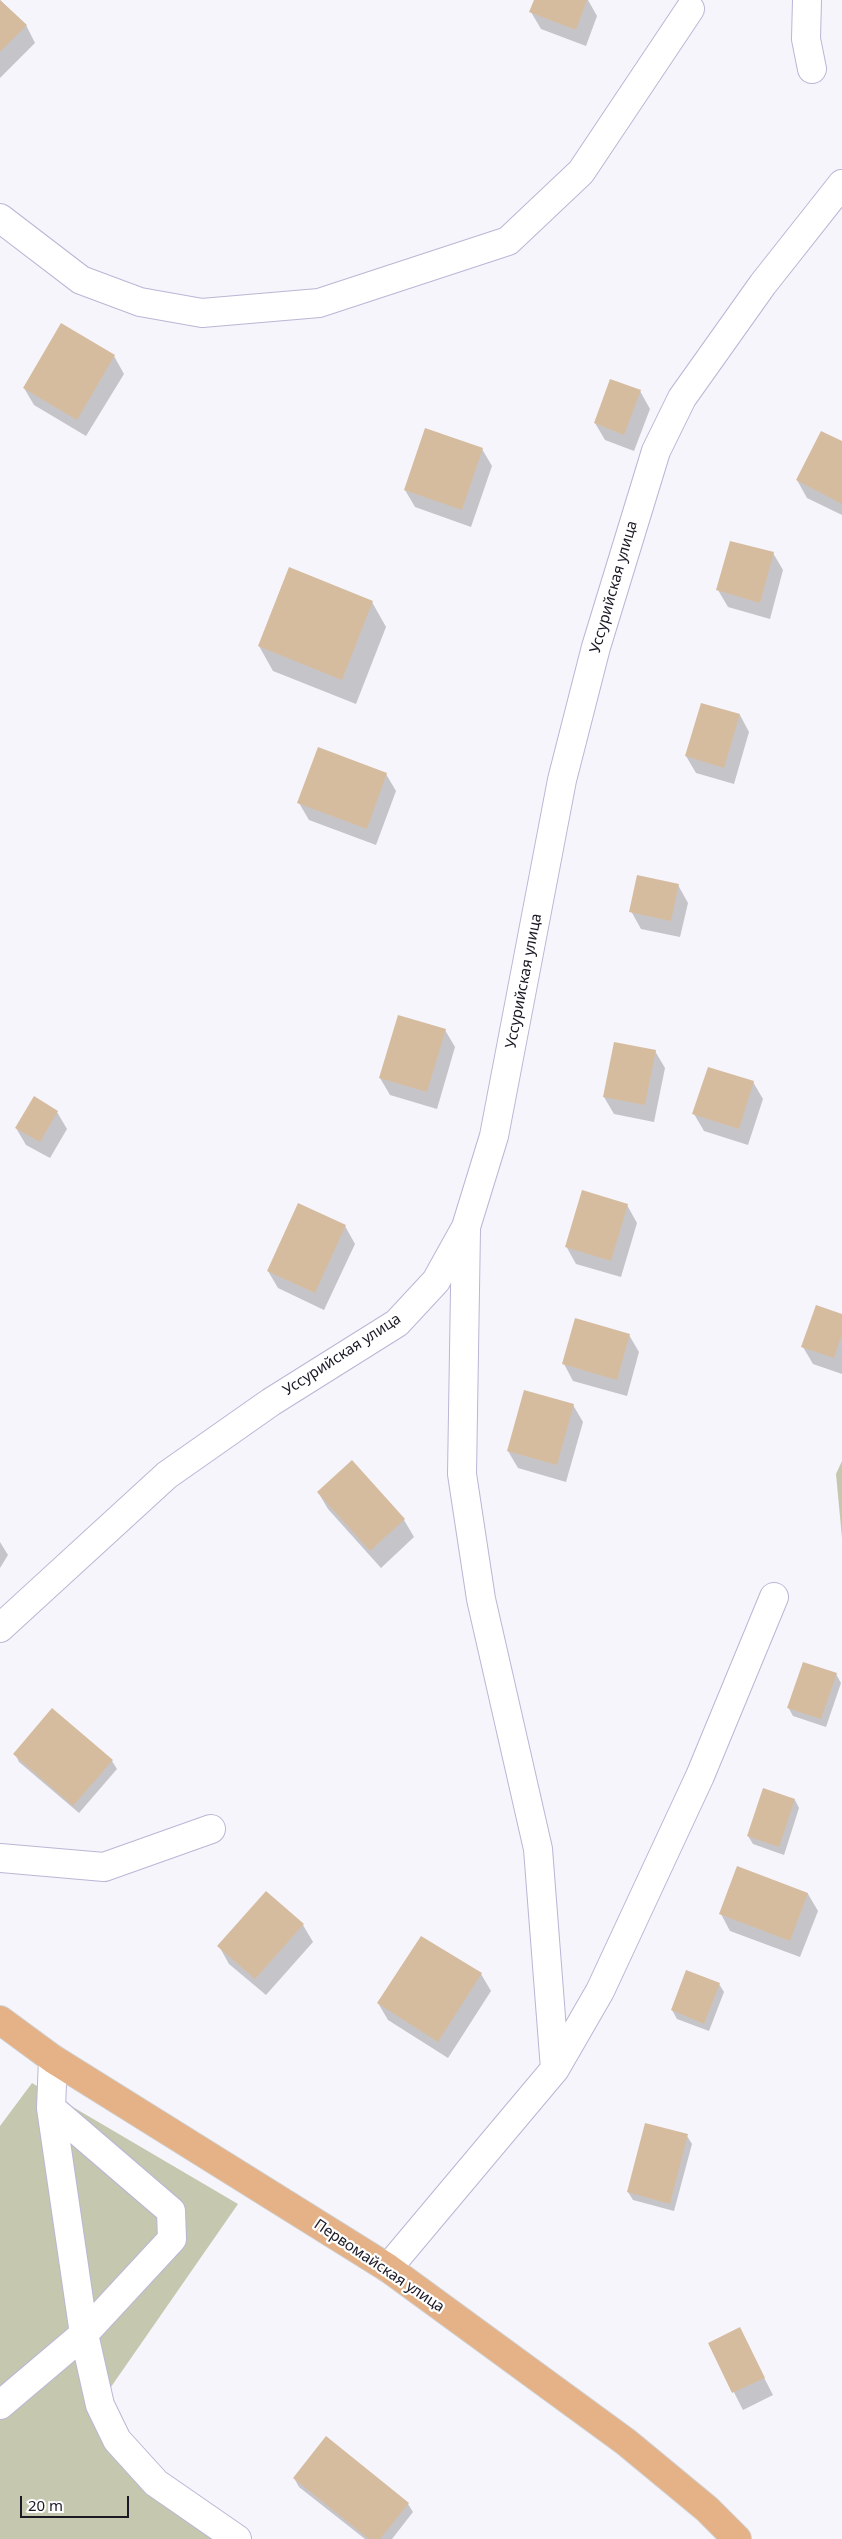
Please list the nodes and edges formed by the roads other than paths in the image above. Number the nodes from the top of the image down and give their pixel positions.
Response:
1 (807, 0) edge
2 (690, 9) dead end
3 (812, 69) dead end
4 (842, 184) edge
5 (0, 218) edge
6 (466, 1227) junction
7 (774, 1597) dead end
8 (0, 1628) edge
9 (211, 1829) dead end
10 (0, 1858) edge
11 (0, 2020) edge
12 (53, 2060) junction
13 (555, 2069) junction
14 (51, 2108) junction
15 (388, 2268) junction
16 (84, 2334) junction
17 (0, 2405) edge
18 (238, 2539) edge
19 (738, 2539) edge

1 - 3 street
2 - 5 street
4 - 6 street, Уссурийская улица
6 - 8 street, Уссурийская улица
6 - 13 street
7 - 13 street
9 - 10 street
11 - 12 main road, Первомайская улица
12 - 14 street
12 - 15 main road, Первомайская улица
13 - 15 street
14 - 16 street
14 - 16 street
15 - 19 main road, Первомайская улица
16 - 17 street
16 - 18 street

